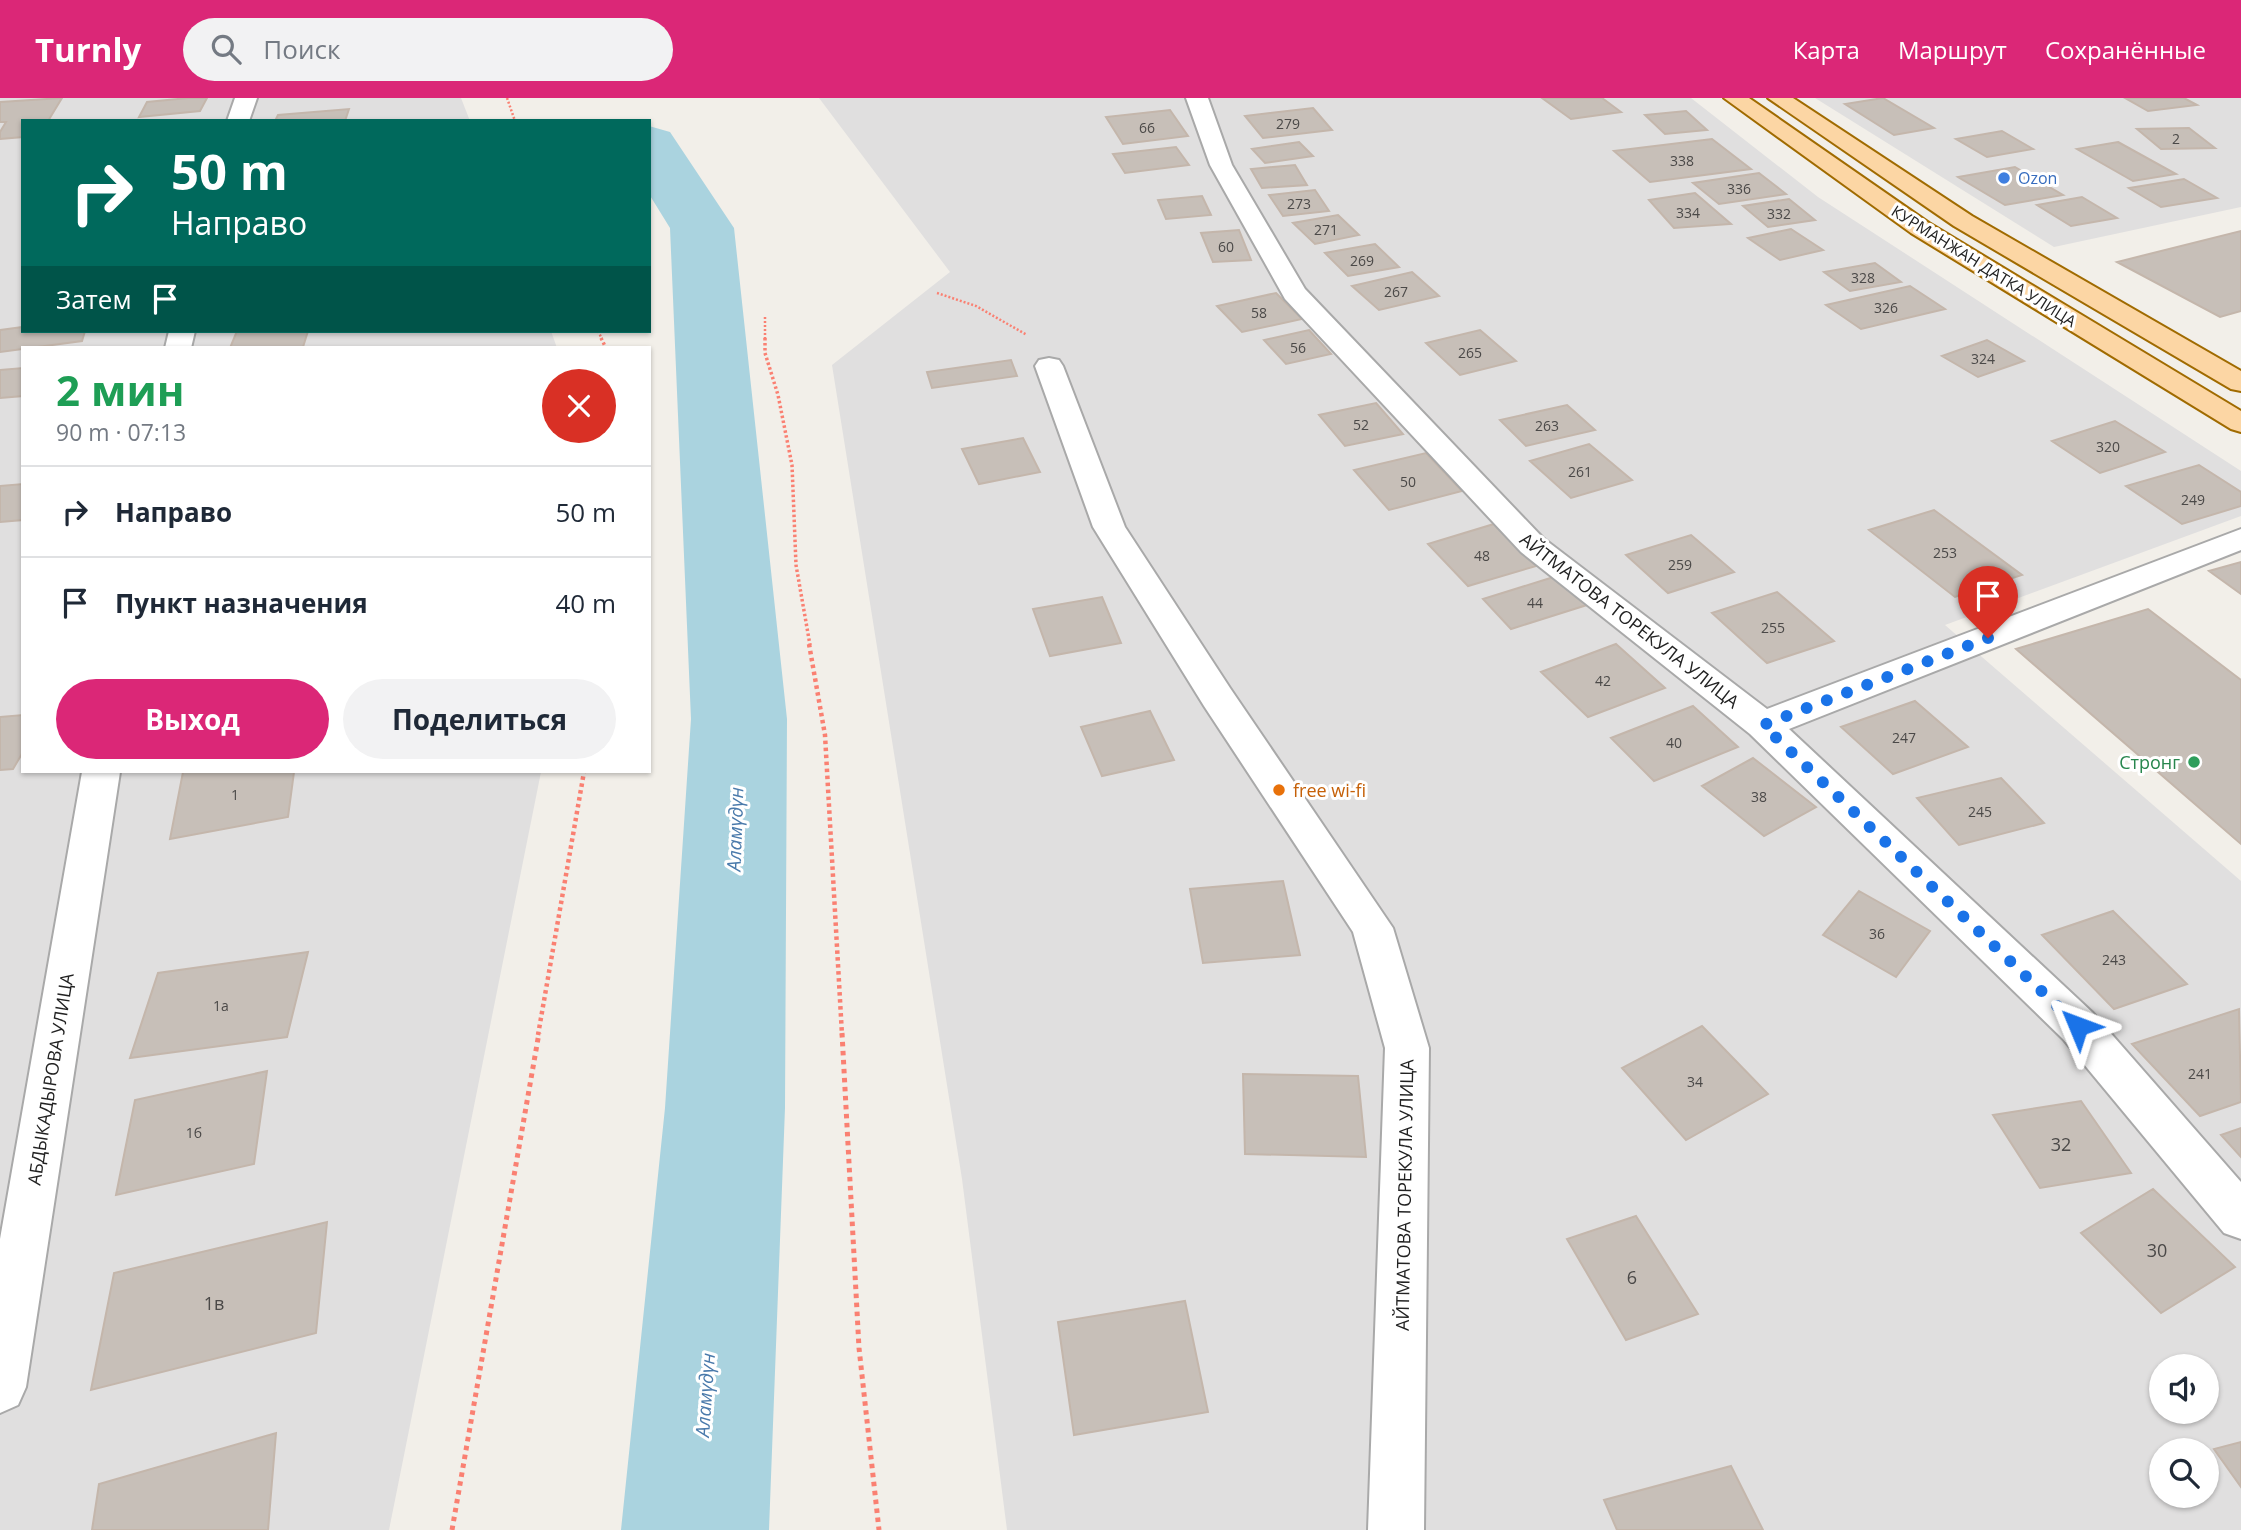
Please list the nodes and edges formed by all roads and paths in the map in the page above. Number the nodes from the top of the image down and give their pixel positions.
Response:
1 (246, 98) edge
2 (507, 98) edge
3 (1196, 98) edge
4 (1735, 98) edge
5 (1779, 98) edge
6 (239, 119) edge
7 (514, 119) edge
8 (937, 293) dead end
9 (765, 317) dead end
10 (1049, 366) joint
11 (2241, 383) edge
12 (2241, 423) edge
13 (2241, 539) edge
14 (1763, 725) junction
15 (101, 773) edge
16 (584, 773) edge
17 (2241, 1217) edge
18 (0, 1387) edge
19 (452, 1530) edge
20 (879, 1530) edge
21 (1396, 1530) edge

1 - 6 street
2 - 7 path
3 - 14 street, АЙТМАТОВА ТОРЕКУЛА УЛИЦА
4 - 12 main road, КУРМАНЖАН ДАТКА УЛИЦА
5 - 11 main road, КУРМАНЖАН ДАТКА УЛИЦА
8 - 10 path
9 - 20 path
10 - 21 street, АЙТМАТОВА ТОРЕКУЛА УЛИЦА
13 - 14 street
14 - 17 street, АЙТМАТОВА ТОРЕКУЛА УЛИЦА
15 - 18 street, АБДЫКАДЫРОВА УЛИЦА
16 - 19 path

